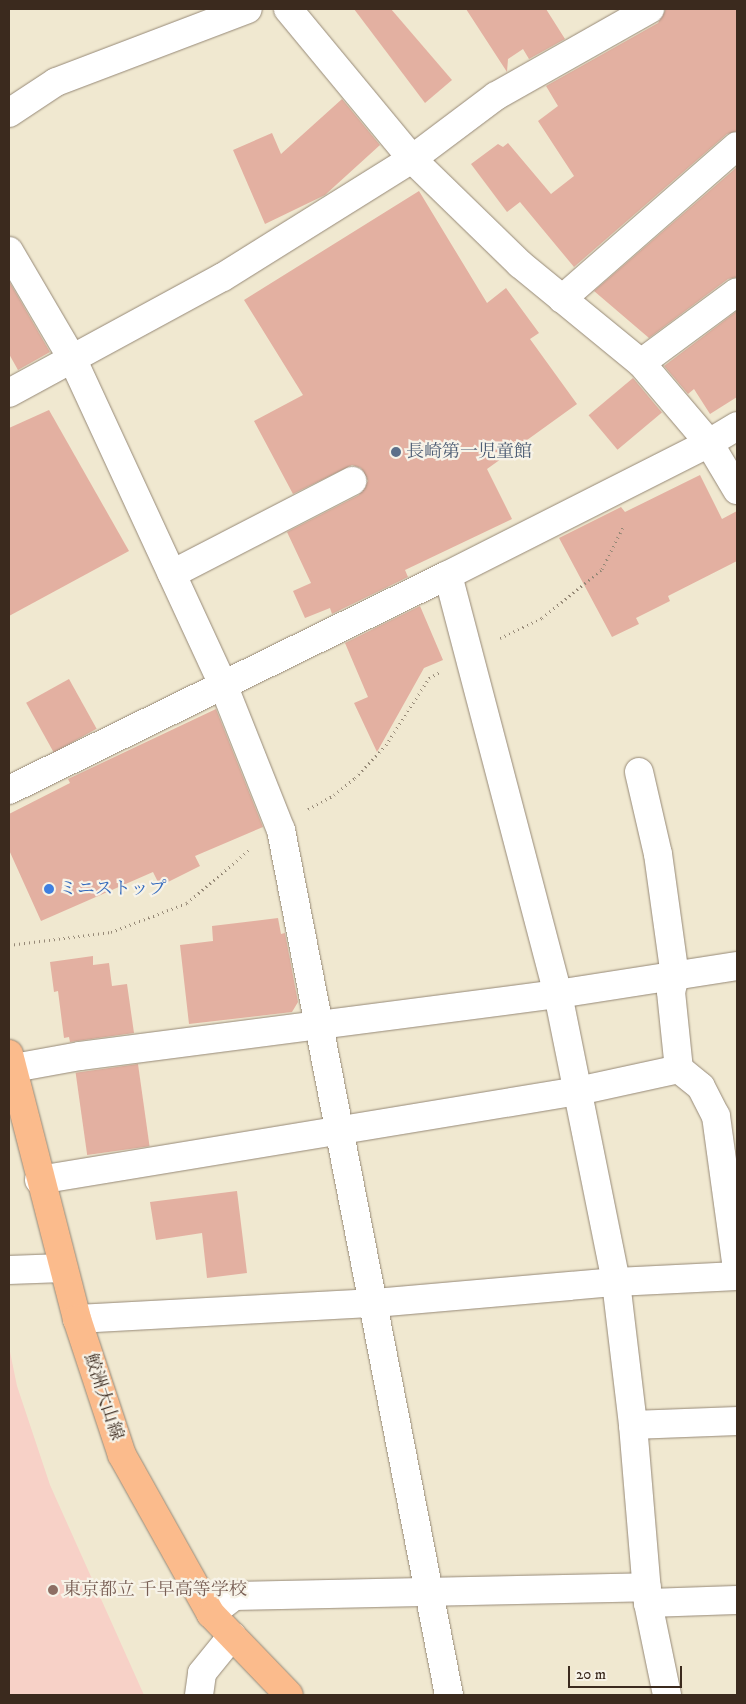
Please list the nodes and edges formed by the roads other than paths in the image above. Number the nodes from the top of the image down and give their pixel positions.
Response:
1 (248, 9) edge
2 (288, 9) edge
3 (650, 9) edge
4 (9, 113) edge
5 (737, 146) edge
6 (412, 159) junction
7 (9, 250) edge
8 (737, 292) edge
9 (562, 299) junction
10 (73, 360) junction
11 (641, 363) junction
12 (9, 393) edge
13 (737, 426) edge
14 (709, 443) junction
15 (352, 481) dead end
16 (737, 490) edge
17 (172, 574) junction
18 (448, 575) junction
19 (224, 687) junction
20 (639, 772) dead end
21 (9, 790) edge
22 (737, 966) edge
23 (675, 976) junction
24 (558, 994) junction
25 (321, 1025) junction
26 (11, 1061) edge
27 (679, 1069) junction
28 (578, 1091) junction
29 (342, 1130) junction
30 (39, 1180) junction
31 (63, 1268) junction
32 (737, 1268) edge
33 (9, 1270) edge
34 (737, 1276) edge
35 (616, 1282) junction
36 (375, 1303) junction
37 (77, 1319) junction
38 (737, 1422) edge
39 (633, 1425) junction
40 (429, 1593) junction
41 (648, 1595) junction
42 (737, 1600) edge
43 (212, 1614) junction
44 (232, 1636) junction
45 (199, 1695) edge
46 (289, 1695) edge
47 (449, 1695) edge
48 (666, 1695) edge

1 - 4 street
2 - 6 street
3 - 6 street
5 - 9 street
6 - 9 street
6 - 10 street
7 - 10 street
8 - 11 street
9 - 11 street
10 - 12 street
10 - 17 street
11 - 14 street
13 - 14 street
14 - 16 street
14 - 18 street
15 - 17 street
17 - 19 street
18 - 19 street
18 - 24 street
19 - 21 street
19 - 25 street
20 - 23 street
22 - 23 street
23 - 24 street
23 - 27 street
24 - 25 street
24 - 28 street
25 - 26 street
25 - 29 street
26 - 30 main road, 鮫洲大山線
27 - 28 street
27 - 32 street
28 - 29 street
28 - 35 street
29 - 30 street
29 - 36 street
30 - 31 main road, 鮫洲大山線
31 - 33 street
31 - 37 main road, 鮫洲大山線
34 - 35 street
35 - 36 street
35 - 39 street
36 - 37 street
36 - 40 street
37 - 43 main road, 鮫洲大山線
38 - 39 street
39 - 41 street
40 - 41 street
40 - 43 street
40 - 47 street
41 - 42 street
41 - 48 street
43 - 44 main road, 鮫洲大山線
44 - 45 street
44 - 46 main road, 鮫洲大山線

